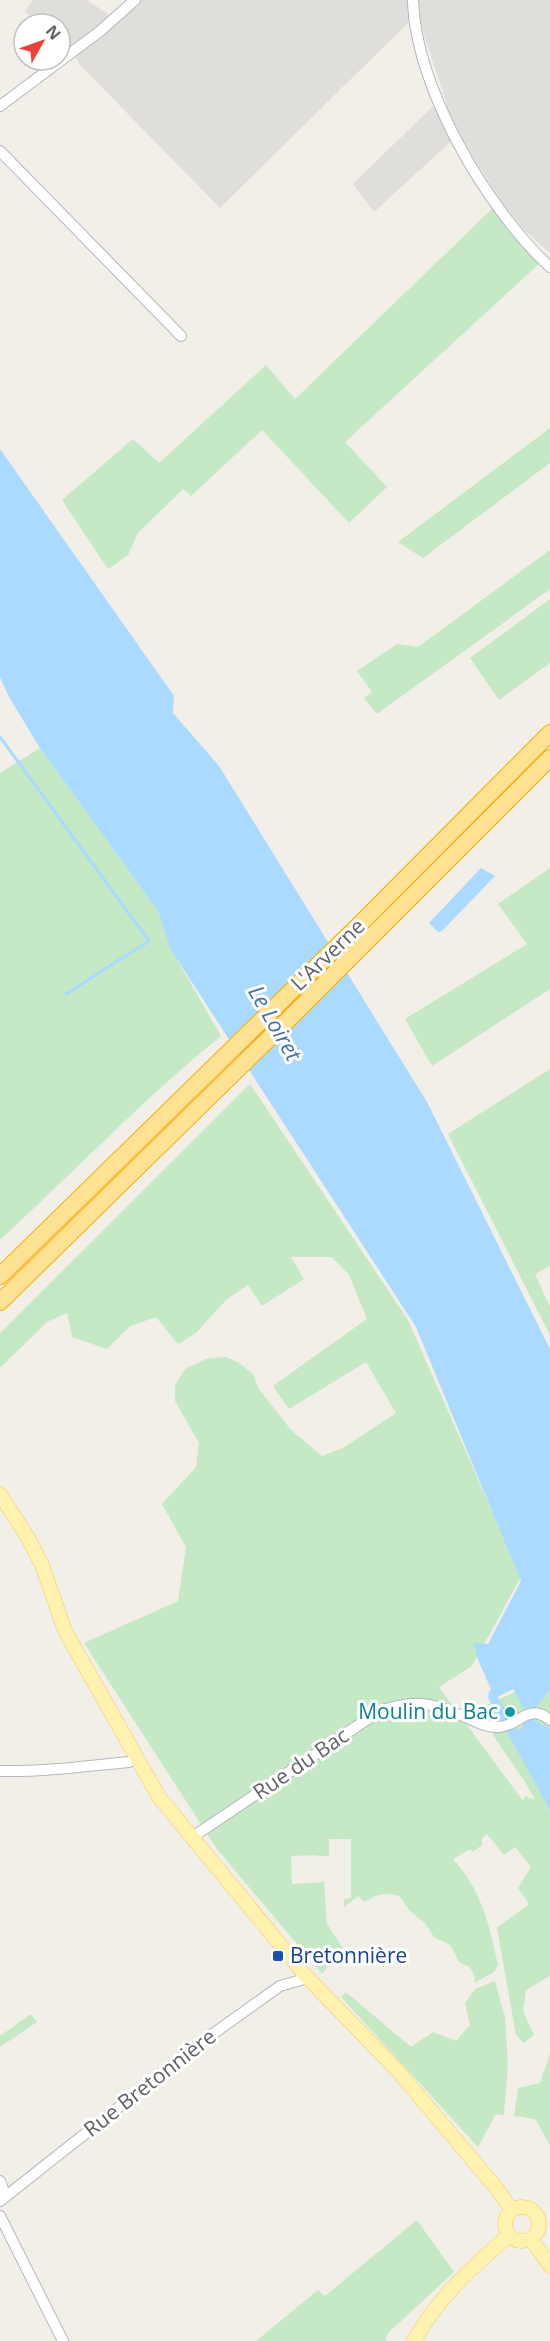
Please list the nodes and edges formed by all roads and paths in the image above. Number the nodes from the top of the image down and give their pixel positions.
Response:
1 (135, 0) edge
2 (413, 0) edge
3 (0, 106) edge
4 (0, 151) edge
5 (550, 267) edge
6 (181, 336) dead end
7 (550, 733) edge
8 (550, 758) edge
9 (0, 1276) edge
10 (0, 1302) edge
11 (0, 1494) edge
12 (550, 1720) edge
13 (136, 1758) junction
14 (0, 1771) edge
15 (191, 1838) junction
16 (306, 1976) junction
17 (0, 2181) edge
18 (2, 2198) edge
19 (512, 2210) junction
20 (0, 2216) edge
21 (509, 2235) junction
22 (531, 2239) junction
23 (550, 2266) edge
24 (63, 2341) edge
25 (414, 2341) edge

1 - 3 street
2 - 5 street
4 - 6 street
7 - 9 highway, L'Arverne
8 - 10 highway, L'Arverne
11 - 13 main road
12 - 15 street, Rue du Bac
13 - 14 street
13 - 15 main road
15 - 16 main road
16 - 18 street, Rue Bretonnière
16 - 19 main road
17 - 18 street
19 - 21 main road
19 - 22 main road
20 - 24 street
21 - 22 main road
21 - 25 main road
22 - 23 main road

